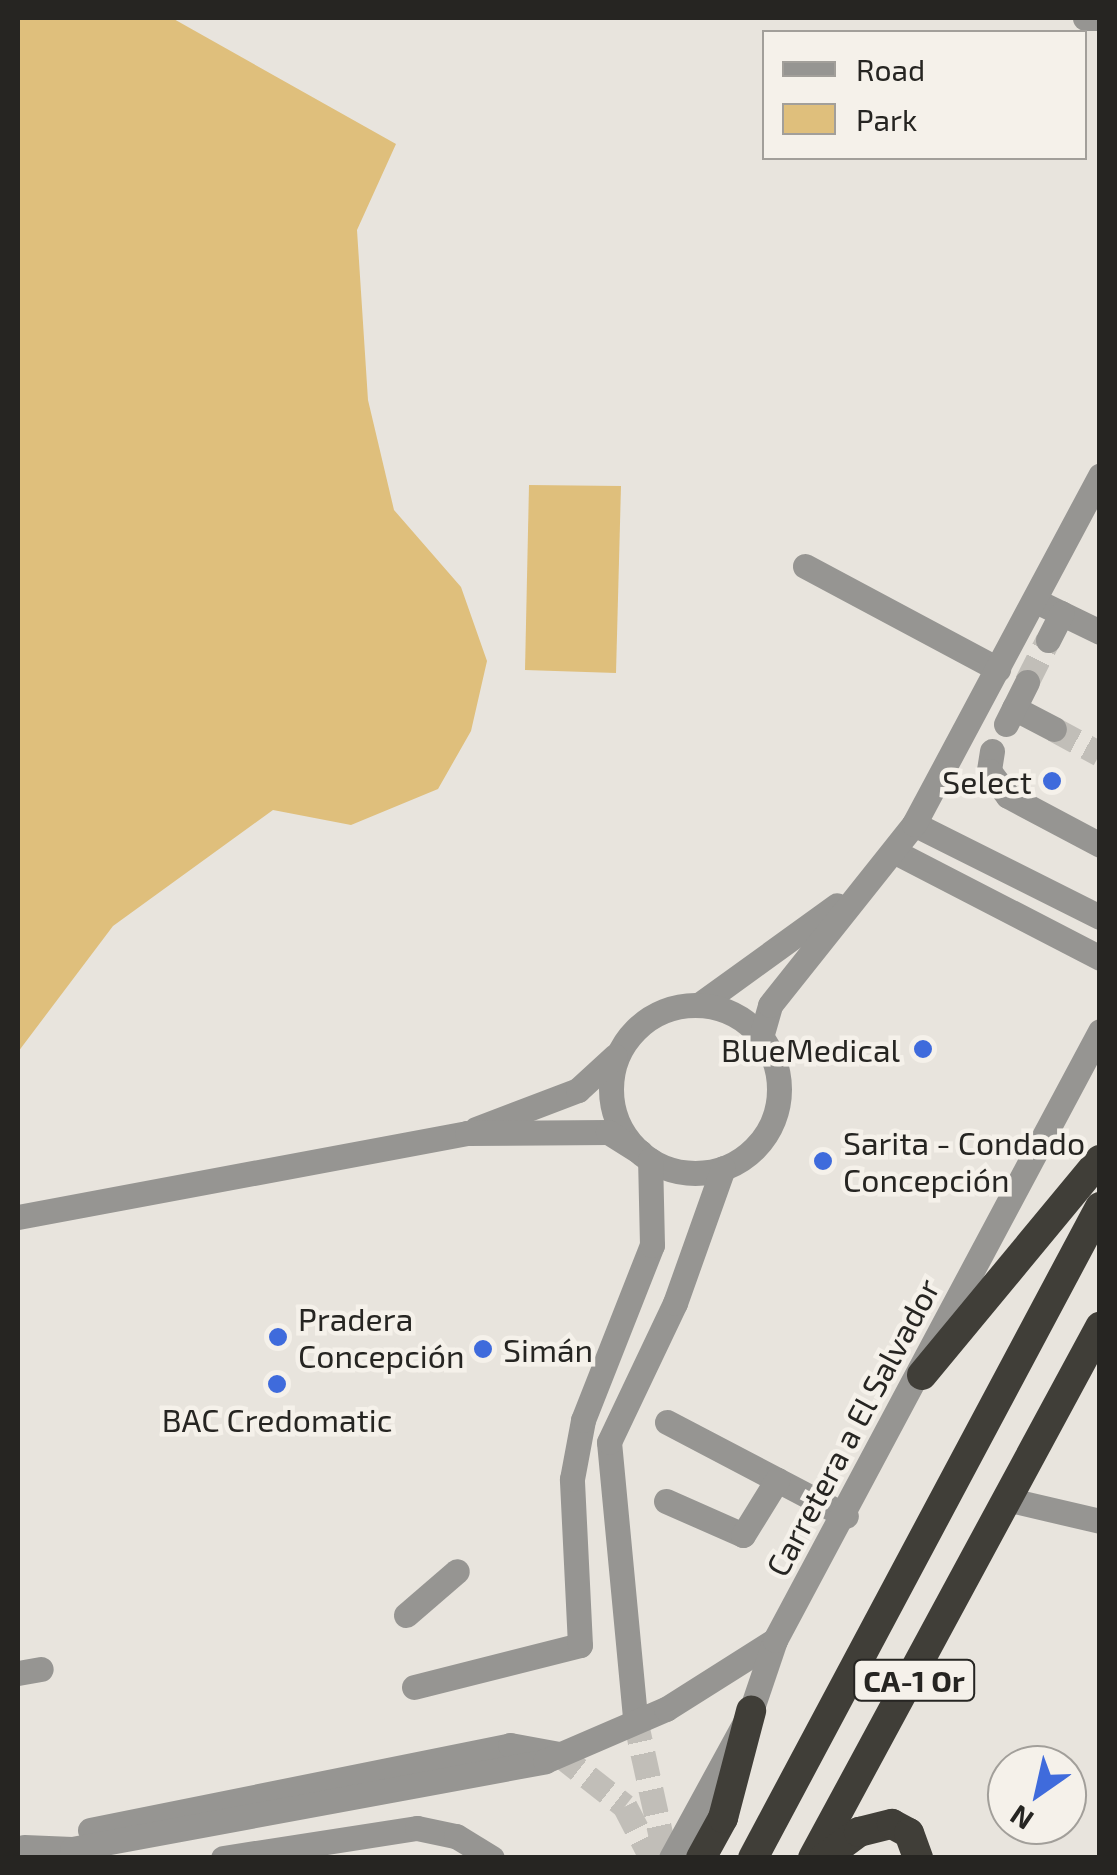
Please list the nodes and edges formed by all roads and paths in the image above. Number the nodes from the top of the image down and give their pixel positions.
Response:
1 (1085, 18) edge
2 (1100, 18) edge
3 (1100, 476) edge
4 (804, 566) dead end
5 (1036, 601) junction
6 (1062, 613) junction
7 (1100, 632) edge
8 (1048, 640) tunnel mouth
9 (998, 668) junction
10 (1027, 682) tunnel mouth
11 (1054, 729) tunnel mouth
12 (992, 751) dead end
13 (914, 824) junction
14 (1100, 845) edge
15 (897, 853) junction
16 (861, 888) junction
17 (1100, 917) edge
18 (1100, 958) edge
19 (699, 1005) junction
20 (1100, 1031) edge
21 (761, 1037) junction
22 (620, 1049) junction
23 (467, 1133) junction
24 (645, 1156) junction
25 (1100, 1160) edge
26 (722, 1168) junction
27 (1100, 1207) edge
28 (18, 1217) edge
29 (1096, 1341) edge
30 (651, 1347) junction
31 (922, 1375) junction
32 (590, 1399) junction
33 (667, 1422) dead end
34 (778, 1480) junction
35 (1010, 1500) junction
36 (666, 1502) dead end
37 (846, 1516) junction
38 (1100, 1520) edge
39 (457, 1571) dead end
40 (406, 1615) dead end
41 (775, 1640) junction
42 (414, 1687) dead end
43 (752, 1711) junction
44 (634, 1717) tunnel mouth
45 (560, 1754) tunnel mouth
46 (20, 1848) edge
47 (223, 1858) edge
48 (492, 1858) edge
49 (671, 1858) edge
50 (701, 1858) edge
51 (753, 1858) edge
52 (813, 1858) edge
53 (824, 1858) edge
54 (918, 1858) edge

1 - 2 street
3 - 5 street
4 - 9 street
5 - 6 street
5 - 9 street
6 - 7 street
6 - 8 street
9 - 13 street
10 - 11 street
12 - 14 street
13 - 15 street
13 - 17 street
15 - 16 street
15 - 18 street
16 - 19 street
16 - 21 street
19 - 21 street
19 - 22 street
20 - 31 street, Carretera a El Salvador
21 - 26 street
22 - 23 street
22 - 24 street
23 - 24 street
23 - 28 street
24 - 26 street
24 - 32 street
25 - 31 highway
26 - 30 street
27 - 51 highway, CA-1 Or
29 - 35 highway, CA-1 Or
30 - 32 street
30 - 44 street
31 - 37 street, Carretera a El Salvador
32 - 42 street
33 - 34 street
34 - 36 street
34 - 37 street
35 - 38 street
35 - 52 highway, CA-1 Or
37 - 41 street, Carretera a El Salvador
39 - 40 street
41 - 43 street, Carretera a El Salvador
41 - 46 street
43 - 49 street, Carretera a El Salvador
43 - 50 highway
45 - 46 street
47 - 48 street
53 - 54 highway

